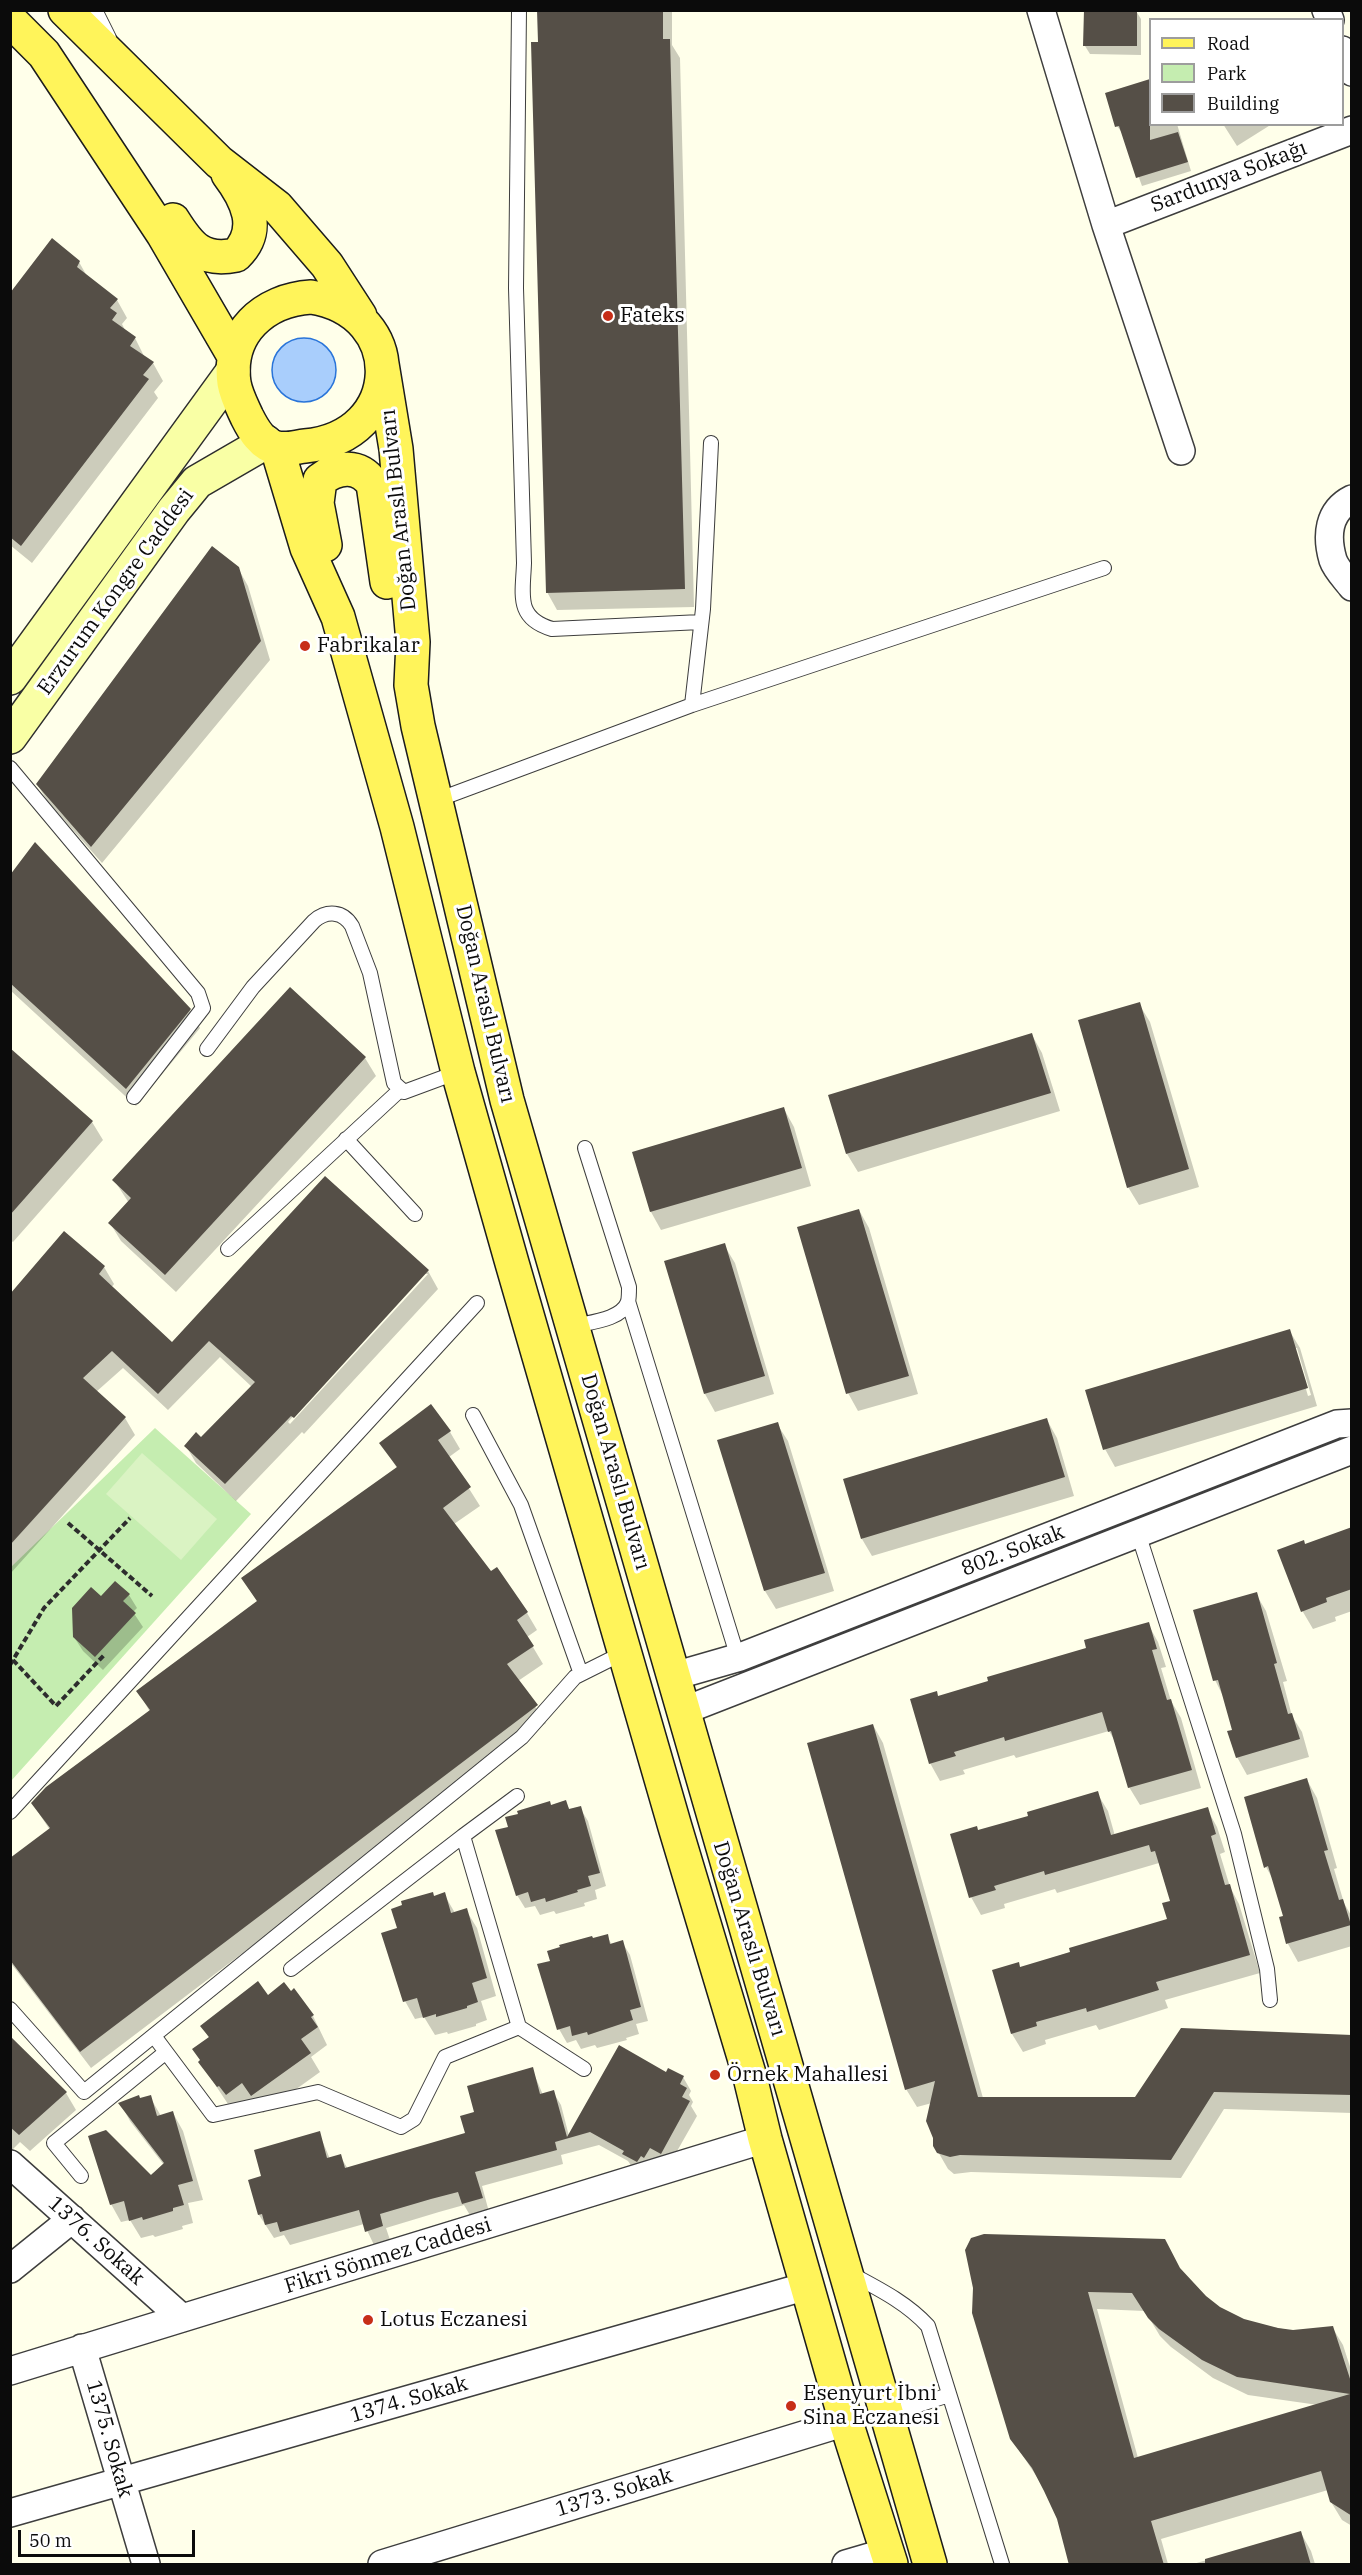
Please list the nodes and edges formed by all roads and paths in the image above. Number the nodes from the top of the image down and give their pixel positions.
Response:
1 (65, 10) edge
2 (95, 10) edge
3 (519, 10) edge
4 (1041, 10) edge
5 (10, 20) edge
6 (44, 54) junction
7 (1344, 54) edge
8 (1352, 72) edge
9 (129, 74) junction
10 (1352, 130) edge
11 (219, 162) junction
12 (1106, 225) junction
13 (364, 323) junction
14 (234, 364) junction
15 (382, 364) junction
16 (711, 443) dead end
17 (271, 445) junction
18 (1181, 451) dead end
19 (1352, 499) edge
20 (1104, 568) dead end
21 (1352, 587) edge
22 (338, 617) junction
23 (701, 622) junction
24 (10, 678) edge
25 (411, 685) junction
26 (692, 705) junction
27 (10, 737) edge
28 (10, 768) edge
29 (437, 800) junction
30 (207, 1049) dead end
31 (459, 1072) junction
32 (400, 1089) junction
33 (134, 1097) dead end
34 (346, 1139) junction
35 (585, 1148) dead end
36 (415, 1214) dead end
37 (228, 1249) dead end
38 (628, 1301) junction
39 (477, 1303) dead end
40 (574, 1326) junction
41 (473, 1415) dead end
42 (1352, 1423) edge
43 (1352, 1450) edge
44 (130, 1518) dead end
45 (68, 1523) dead end
46 (1138, 1533) junction
47 (99, 1551) junction
48 (152, 1596) dead end
49 (625, 1652) junction
50 (105, 1654) dead end
51 (738, 1658) junction
52 (12, 1663) edge
53 (581, 1674) junction
54 (674, 1676) junction
55 (683, 1711) junction
56 (517, 1796) dead end
57 (10, 1812) edge
58 (463, 1836) junction
59 (291, 1969) dead end
60 (1270, 2000) dead end
61 (10, 2009) edge
62 (519, 2027) junction
63 (154, 2036) junction
64 (166, 2052) junction
65 (584, 2069) dead end
66 (765, 2139) junction
67 (10, 2164) edge
68 (81, 2176) dead end
69 (72, 2219) junction
70 (10, 2269) edge
71 (845, 2271) junction
72 (807, 2286) junction
73 (182, 2318) junction
74 (82, 2348) junction
75 (10, 2371) edge
76 (949, 2395) junction
77 (887, 2415) junction
78 (846, 2422) junction
79 (121, 2481) junction
80 (10, 2513) edge
81 (889, 2558) edge
82 (146, 2565) edge
83 (382, 2565) edge
84 (846, 2565) edge
85 (930, 2565) edge
86 (1002, 2565) edge

1 - 9 main road
2 - 9 lane
3 - 23 lane
4 - 12 street
5 - 6 main road
6 - 11 main road
6 - 14 main road
7 - 8 street
9 - 11 main road
10 - 12 street, Sardunya Sokağı
11 - 13 main road
12 - 18 street
13 - 14 main road
13 - 15 main road
14 - 17 main road
14 - 24 main road, Erzurum Kongre Caddesi
15 - 17 main road
15 - 25 main road, Doğan Araslı Bulvarı
16 - 23 lane
17 - 22 main road, Doğan Araslı Bulvarı
17 - 27 main road, Erzurum Kongre Caddesi
19 - 21 street
20 - 26 lane
22 - 25 main road
22 - 31 main road, Doğan Araslı Bulvarı
23 - 26 lane
25 - 29 main road, Doğan Araslı Bulvarı
26 - 29 lane
28 - 33 lane
29 - 40 main road, Doğan Araslı Bulvarı
30 - 32 lane
31 - 32 lane
31 - 49 main road, Doğan Araslı Bulvarı
32 - 34 lane
34 - 36 lane
34 - 37 lane
35 - 38 lane
38 - 40 lane
38 - 51 lane
39 - 57 lane
40 - 54 main road, Doğan Araslı Bulvarı
41 - 53 lane
42 - 51 street, 802. Sokak
43 - 46 street, 802. Sokak
44 - 47 path
45 - 47 path
46 - 55 street, 802. Sokak
46 - 60 lane
47 - 48 path
47 - 52 path
49 - 53 lane
49 - 66 main road, Doğan Araslı Bulvarı
50 - 52 path
51 - 54 street, 802. Sokak
53 - 63 lane
54 - 55 main road, Doğan Araslı Bulvarı
55 - 71 main road, Doğan Araslı Bulvarı
56 - 58 lane
58 - 59 lane
58 - 62 lane
61 - 63 lane
62 - 64 lane
62 - 65 lane
63 - 64 lane
64 - 68 lane
66 - 72 main road, Doğan Araslı Bulvarı
66 - 73 street, Fikri Sönmez Caddesi
67 - 69 street, 1376. Sokak
69 - 70 street
69 - 73 street, 1376. Sokak
71 - 76 lane
71 - 77 main road, Doğan Araslı Bulvarı
72 - 78 main road, Doğan Araslı Bulvarı
72 - 79 street, 1374. Sokak
73 - 74 street, Fikri Sönmez Caddesi
74 - 75 street, Fikri Sönmez Caddesi
74 - 79 street, 1375. Sokak
76 - 77 lane
76 - 86 lane
77 - 85 main road, Doğan Araslı Bulvarı
78 - 81 main road, Doğan Araslı Bulvarı
78 - 83 street, 1373. Sokak
79 - 80 street, 1374. Sokak
79 - 82 street, 1375. Sokak
81 - 84 street

